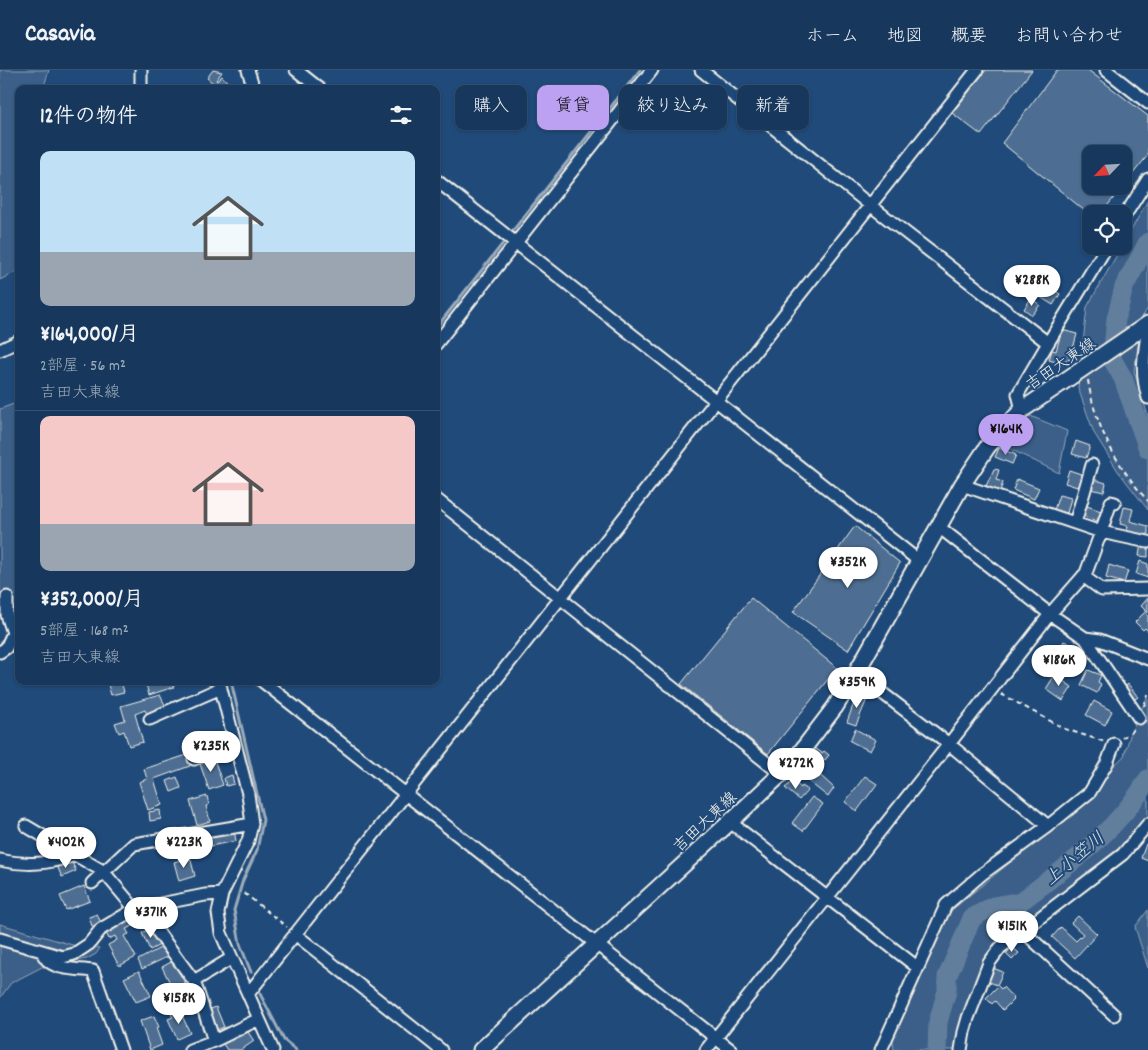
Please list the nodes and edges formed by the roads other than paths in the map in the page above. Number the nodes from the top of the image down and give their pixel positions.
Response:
1 (141, 70) edge
2 (248, 70) edge
3 (296, 70) edge
4 (652, 70) edge
5 (701, 70) edge
6 (978, 70) edge
7 (1106, 70) edge
8 (141, 85) edge
9 (253, 85) edge
10 (315, 85) edge
11 (1148, 103) edge
12 (1148, 179) edge
13 (440, 183) edge
14 (1132, 205) edge
15 (870, 206) junction
16 (511, 238) junction
17 (1101, 255) edge
18 (1147, 328) edge
19 (440, 338) edge
20 (1048, 342) junction
21 (15, 343) edge
22 (0, 350) edge
23 (1148, 398) edge
24 (716, 402) junction
25 (1022, 410) junction
26 (1092, 465) dead end
27 (962, 485) junction
28 (440, 503) edge
29 (1115, 503) dead end
30 (1075, 523) junction
31 (939, 526) junction
32 (1101, 532) junction
33 (1148, 542) edge
34 (919, 561) junction
35 (1083, 576) junction
36 (1148, 589) edge
37 (7, 597) dead end
38 (560, 597) junction
39 (1050, 614) junction
40 (1085, 638) junction
41 (0, 652) edge
42 (1148, 659) edge
43 (856, 673) junction
44 (220, 685) edge
45 (267, 685) edge
46 (150, 718) dead end
47 (1139, 718) road end
48 (234, 743) junction
49 (949, 744) junction
50 (1114, 744) road end
51 (194, 759) dead end
52 (781, 774) junction
53 (405, 794) junction
54 (730, 822) junction
55 (252, 824) junction
56 (1148, 824) edge
57 (26, 826) dead end
58 (1048, 826) junction
59 (75, 855) junction
60 (0, 860) edge
61 (104, 872) junction
62 (92, 883) dead end
63 (222, 894) junction
64 (827, 898) junction
65 (147, 908) junction
66 (134, 910) junction
67 (1022, 930) junction
68 (295, 934) junction
69 (0, 939) edge
70 (596, 944) junction
71 (42, 952) junction
72 (232, 958) junction
73 (917, 967) junction
74 (194, 981) junction
75 (248, 994) junction
76 (1114, 1015) dead end
77 (259, 1019) junction
78 (716, 1038) junction
79 (214, 1041) junction
80 (121, 1050) edge
81 (190, 1050) edge
82 (273, 1050) edge
83 (441, 1050) edge
84 (481, 1050) edge
85 (706, 1050) edge
86 (731, 1050) edge
87 (881, 1050) edge
88 (961, 1050) edge

1 - 8 street
2 - 9 street
3 - 10 street
4 - 16 street
5 - 15 street
6 - 15 street
7 - 11 street
12 - 14 street
13 - 16 street
15 - 20 street
15 - 24 street
16 - 19 street
16 - 24 street
17 - 20 street
18 - 23 street
18 - 25 main road, 吉田大東線
20 - 25 street
21 - 22 street
24 - 34 street
24 - 38 street
25 - 27 main road, 吉田大東線
26 - 30 street
27 - 30 street
27 - 31 main road, 吉田大東線
28 - 38 street
29 - 32 street
30 - 32 street
31 - 34 main road, 吉田大東線
31 - 39 street
32 - 33 street
32 - 35 street
34 - 43 main road, 吉田大東線
35 - 36 street
35 - 39 street
37 - 41 street
38 - 52 street
38 - 53 street
39 - 40 street
39 - 49 street
40 - 42 street
40 - 47 street
43 - 49 street
43 - 52 main road, 吉田大東線
44 - 46 street
44 - 48 street
45 - 53 street
48 - 51 street
48 - 55 street
49 - 58 street
49 - 64 street
50 - 58 street
52 - 54 main road, 吉田大東線
53 - 68 street
53 - 70 street
54 - 64 street
54 - 70 main road, 吉田大東線
55 - 61 street
55 - 63 street
56 - 67 street
57 - 59 street
58 - 73 street
59 - 60 street
59 - 61 street
61 - 62 street
61 - 66 street
63 - 65 street
63 - 72 street
64 - 73 street
64 - 78 street
65 - 66 street
65 - 74 street
66 - 71 street
67 - 76 street
67 - 88 street
68 - 75 street
68 - 83 street
69 - 71 street
70 - 78 street
70 - 84 main road, 吉田大東線
71 - 80 street
72 - 74 street
72 - 75 street
73 - 87 street
74 - 79 street
75 - 77 street
77 - 79 street
77 - 82 street
78 - 85 street
78 - 86 street
79 - 81 street

